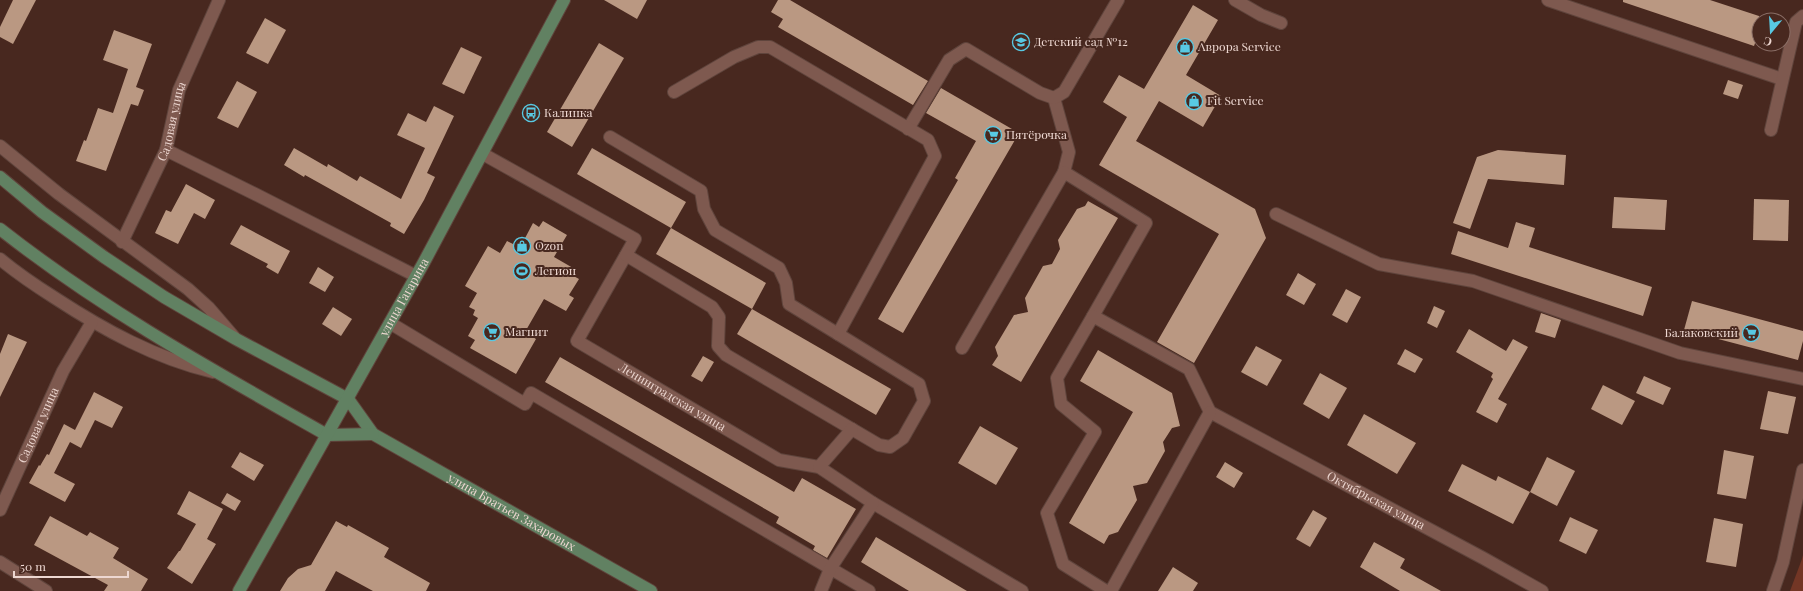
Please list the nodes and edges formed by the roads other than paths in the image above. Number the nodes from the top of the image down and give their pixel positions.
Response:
1 (219, 0) edge
2 (564, 0) edge
3 (1118, 0) edge
4 (1235, 0) edge
5 (1548, 0) edge
6 (1803, 16) edge
7 (1281, 23) dead end
8 (1782, 80) junction
9 (674, 92) dead end
10 (1054, 98) junction
11 (908, 129) junction
12 (1771, 130) dead end
13 (610, 137) dead end
14 (0, 146) edge
15 (166, 150) junction
16 (483, 154) junction
17 (1064, 172) junction
18 (0, 177) edge
19 (1276, 214) dead end
20 (0, 229) edge
21 (122, 242) junction
22 (626, 255) junction
23 (0, 259) edge
24 (416, 276) junction
25 (1093, 316) junction
26 (92, 322) junction
27 (390, 324) junction
28 (838, 334) junction
29 (236, 339) junction
30 (962, 348) dead end
31 (216, 373) junction
32 (1803, 379) edge
33 (348, 399) junction
34 (1210, 412) junction
35 (852, 429) junction
36 (373, 434) junction
37 (327, 435) junction
38 (819, 467) junction
39 (1803, 470) edge
40 (873, 503) junction
41 (0, 510) edge
42 (0, 562) edge
43 (830, 569) junction
44 (46, 591) edge
45 (239, 591) edge
46 (651, 591) edge
47 (821, 591) edge
48 (869, 591) edge
49 (1022, 591) edge
50 (1106, 591) edge
51 (1111, 591) edge
52 (1542, 591) edge
53 (1773, 591) edge

1 - 15 street, Садовая улица
2 - 16 main road, улица Гагарина
3 - 10 street
4 - 7 street
5 - 8 street
6 - 8 street
8 - 12 street
9 - 11 street
10 - 11 street
10 - 17 street
11 - 28 street
13 - 28 street
14 - 21 street
15 - 21 street, Садовая улица
15 - 24 street
16 - 22 street, Ленинградская улица
16 - 24 main road, улица Гагарина
17 - 25 street
17 - 30 street
18 - 29 main road
19 - 32 street
20 - 31 main road
21 - 29 street
22 - 35 street
22 - 38 street, Ленинградская улица
23 - 26 street
24 - 27 main road, улица Гагарина
25 - 34 street
25 - 50 street
26 - 31 street
26 - 41 street, Садовая улица
27 - 33 main road, улица Гагарина
27 - 43 street
28 - 35 street
29 - 33 main road
31 - 37 main road
33 - 36 main road, улица Братьев Захаровых
33 - 37 main road, улица Гагарина
34 - 51 street
34 - 52 street, Октябрьская улица
35 - 38 street
36 - 37 main road
36 - 46 main road, улица Братьев Захаровых
37 - 45 main road, улица Гагарина
38 - 40 street, Ленинградская улица
39 - 53 street
40 - 43 street
40 - 49 street, Ленинградская улица
42 - 44 street
43 - 47 street
43 - 48 street

